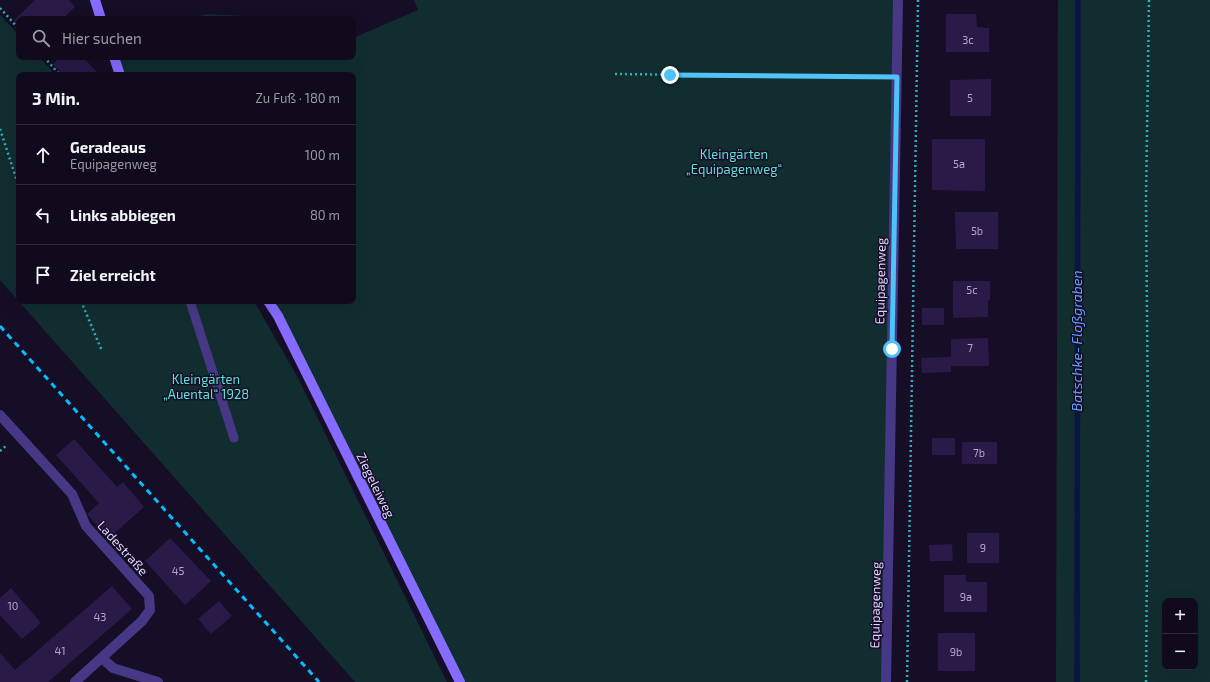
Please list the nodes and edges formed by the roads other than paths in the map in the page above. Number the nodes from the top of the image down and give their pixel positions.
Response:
1 (94, 0) edge
2 (898, 0) edge
3 (100, 16) edge
4 (115, 60) edge
5 (119, 72) edge
6 (191, 304) edge
7 (270, 304) edge
8 (0, 415) edge
9 (234, 438) dead end
10 (102, 658) junction
11 (75, 682) edge
12 (158, 682) edge
13 (460, 682) edge
14 (886, 682) edge

1 - 3 main road
2 - 14 street, Equipagenweg
4 - 5 main road
6 - 9 lane
7 - 13 main road, Ziegeleiweg
8 - 10 street, Ladestraße
10 - 11 street, Ladestraße
10 - 12 street

